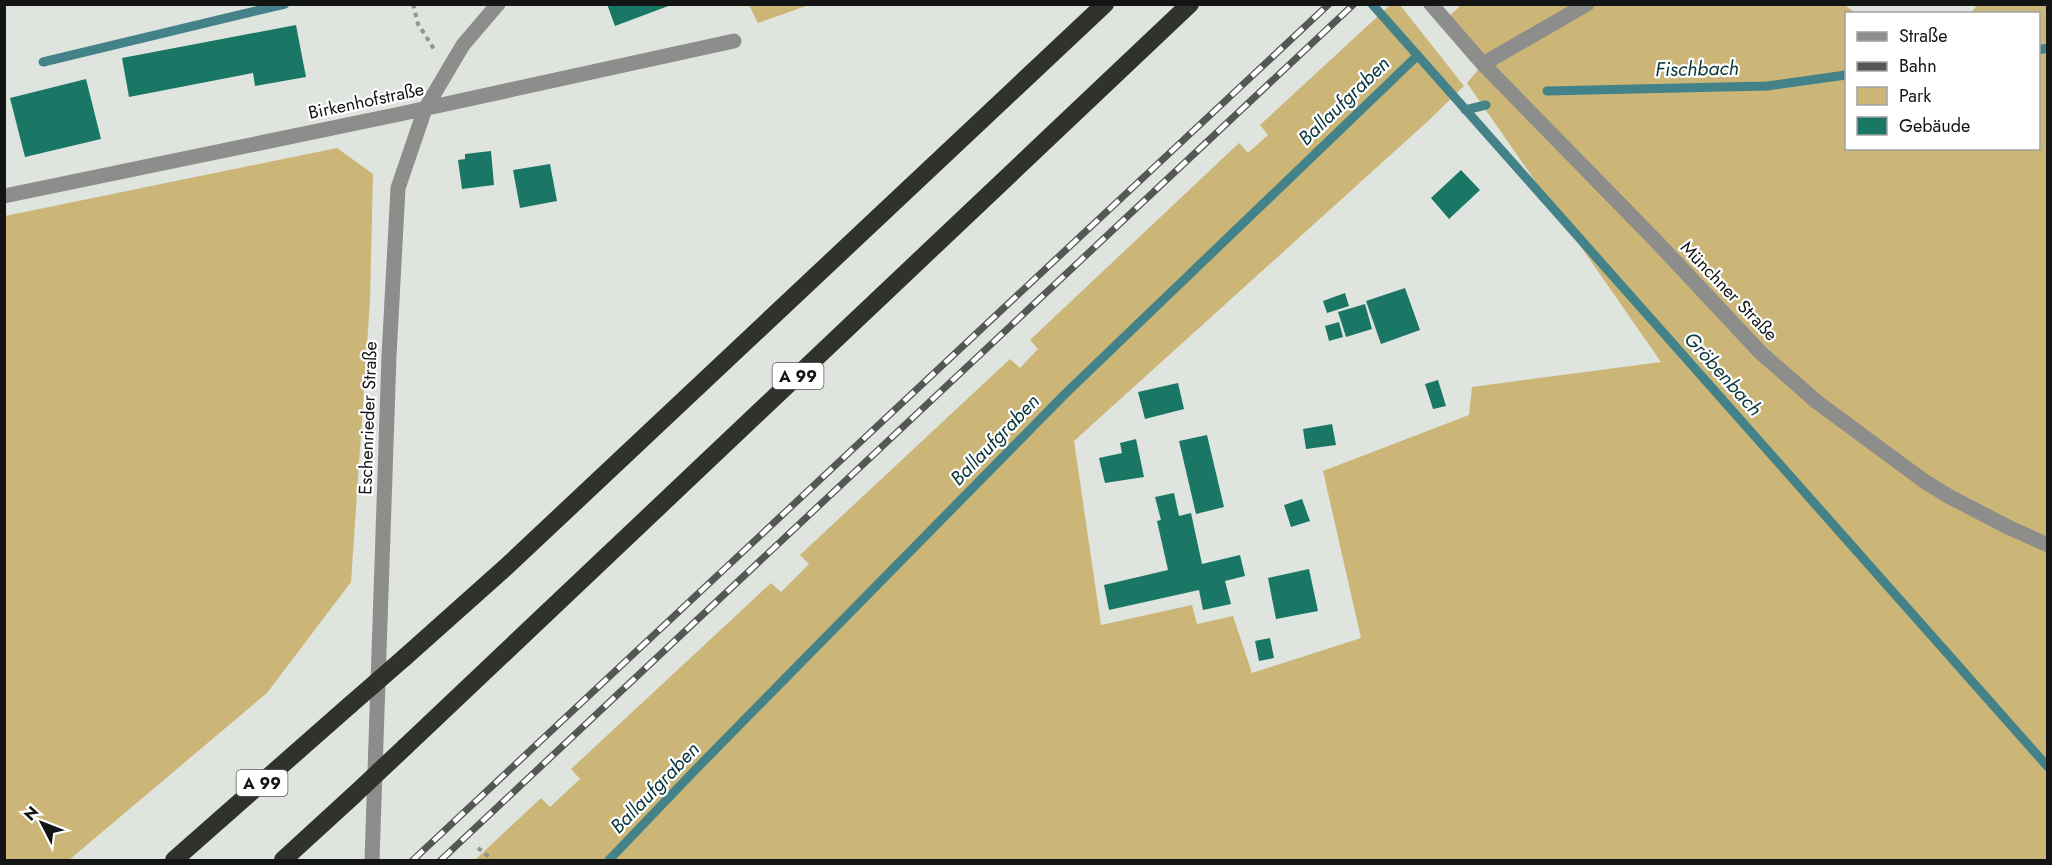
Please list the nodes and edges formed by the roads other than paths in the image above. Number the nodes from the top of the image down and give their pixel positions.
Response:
1 (498, 4) edge
2 (1106, 4) edge
3 (1190, 4) edge
4 (1431, 4) edge
5 (1587, 4) edge
6 (734, 41) dead end
7 (1483, 64) junction
8 (425, 109) junction
9 (4, 196) edge
10 (2048, 545) edge
11 (174, 861) edge
12 (283, 861) edge
13 (372, 861) edge

1 - 8 street, Eschenrieder Straße
2 - 11 highway, A 99, bridge
3 - 12 highway, A 99, bridge
4 - 7 street, Münchner Straße
5 - 7 street
6 - 8 street, Birkenhofstraße
7 - 10 street, Münchner Straße
8 - 9 street, Birkenhofstraße
8 - 13 street, Eschenrieder Straße

